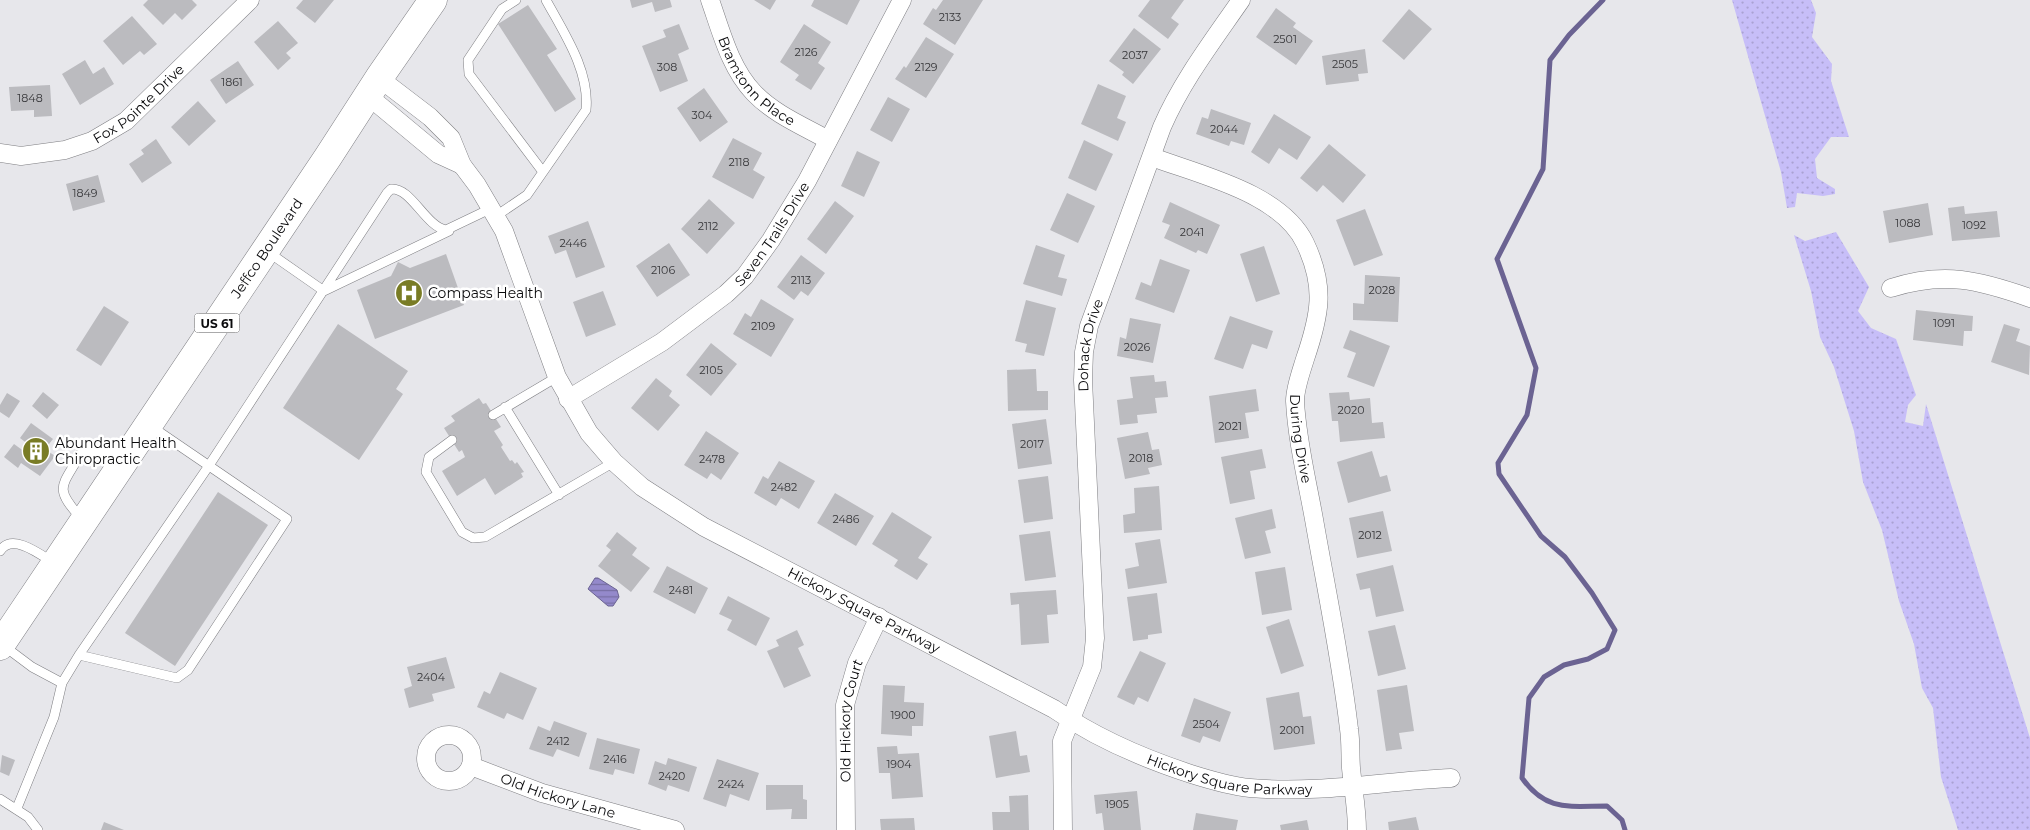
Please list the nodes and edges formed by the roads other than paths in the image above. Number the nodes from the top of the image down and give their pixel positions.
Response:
1 (250, 0) edge
2 (433, 0) edge
3 (516, 0) edge
4 (546, 0) edge
5 (710, 0) edge
6 (902, 0) edge
7 (1241, 0) edge
8 (373, 87) junction
9 (828, 140) junction
10 (0, 153) edge
11 (1152, 157) junction
12 (544, 172) junction
13 (494, 212) junction
14 (452, 230) junction
15 (266, 251) junction
16 (1891, 288) dead end
17 (324, 291) junction
18 (2030, 298) edge
19 (557, 377) junction
20 (568, 399) junction
21 (505, 407) junction
22 (493, 415) dead end
23 (150, 425) junction
24 (452, 440) dead end
25 (127, 460) junction
26 (614, 462) junction
27 (208, 467) junction
28 (559, 495) junction
29 (85, 522) junction
30 (0, 551) edge
31 (56, 564) junction
32 (879, 617) junction
33 (1, 645) edge
34 (79, 654) junction
35 (62, 683) junction
36 (1070, 720) junction
37 (471, 766) dead end
38 (1451, 778) dead end
39 (1354, 785) junction
40 (0, 799) edge
41 (17, 808) junction
42 (630, 824) edge
43 (38, 830) edge
44 (675, 830) edge
45 (846, 830) edge
46 (1063, 830) edge
47 (1357, 830) edge

1 - 10 street, Fox Pointe Drive
2 - 8 main road, Jeffco Boulevard / US 61
3 - 12 lane
4 - 12 lane
5 - 9 street, Bramtonn Place
6 - 9 street, Seven Trails Drive
7 - 11 street, Dohack Drive
8 - 13 street, Hickory Square Parkway
8 - 15 main road, Jeffco Boulevard / US 61
9 - 20 street, Seven Trails Drive
11 - 36 street, Dohack Drive
11 - 39 street, During Drive
12 - 13 lane
13 - 14 lane
13 - 19 street, Hickory Square Parkway
14 - 17 lane
14 - 17 lane
15 - 17 lane
15 - 23 main road, Jeffco Boulevard / US 61
16 - 18 street
17 - 27 lane
19 - 20 street, Hickory Square Parkway
19 - 21 lane
20 - 26 street, Hickory Square Parkway
21 - 22 lane
21 - 28 lane
23 - 25 main road, Jeffco Boulevard / US 61
23 - 27 lane
24 - 28 lane
25 - 29 main road, Jeffco Boulevard / US 61
25 - 29 lane
26 - 28 lane
26 - 32 street, Hickory Square Parkway
27 - 34 lane
27 - 34 lane
29 - 31 main road, Jeffco Boulevard / US 61
30 - 31 lane
31 - 33 main road, Jeffco Boulevard / US 61
32 - 36 street, Hickory Square Parkway
32 - 45 street, Old Hickory Court
33 - 35 lane
34 - 35 lane
35 - 41 lane
36 - 39 street, Hickory Square Parkway
36 - 46 street, Dohack Drive
37 - 42 street, Old Hickory Lane
38 - 39 street, Hickory Square Parkway
39 - 47 street, During Drive
40 - 41 lane
41 - 43 lane
42 - 44 street, Old Hickory Lane

